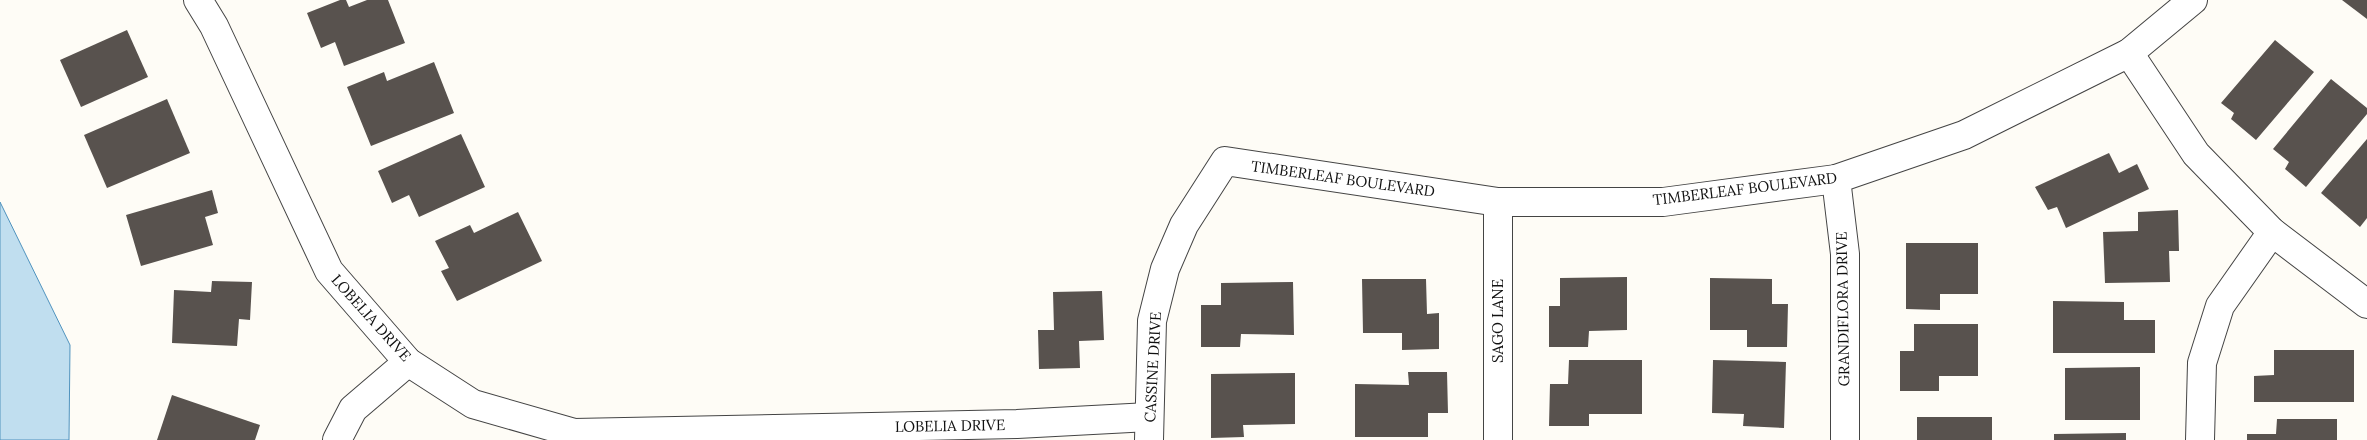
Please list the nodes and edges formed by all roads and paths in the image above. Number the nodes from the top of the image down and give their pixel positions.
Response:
1 (198, 0) edge
2 (2193, 0) edge
3 (2129, 53) junction
4 (1225, 161) joint
5 (1836, 179) junction
6 (1498, 202) junction
7 (2272, 232) junction
8 (2367, 304) edge
9 (408, 362) junction
10 (1149, 428) edge
11 (337, 440) edge
12 (1498, 440) edge
13 (1845, 440) edge
14 (2200, 440) edge

1 - 9 street, LOBELIA DRIVE
2 - 3 street, TIMBERLEAF BOULEVARD
3 - 5 street, TIMBERLEAF BOULEVARD
3 - 7 street
4 - 6 street, TIMBERLEAF BOULEVARD
4 - 10 street, CASSINE DRIVE
5 - 6 street, TIMBERLEAF BOULEVARD
5 - 13 street, GRANDIFLORA DRIVE
6 - 12 street, SAGO LANE
7 - 8 street
7 - 14 street
9 - 10 street, LOBELIA DRIVE
9 - 11 street

